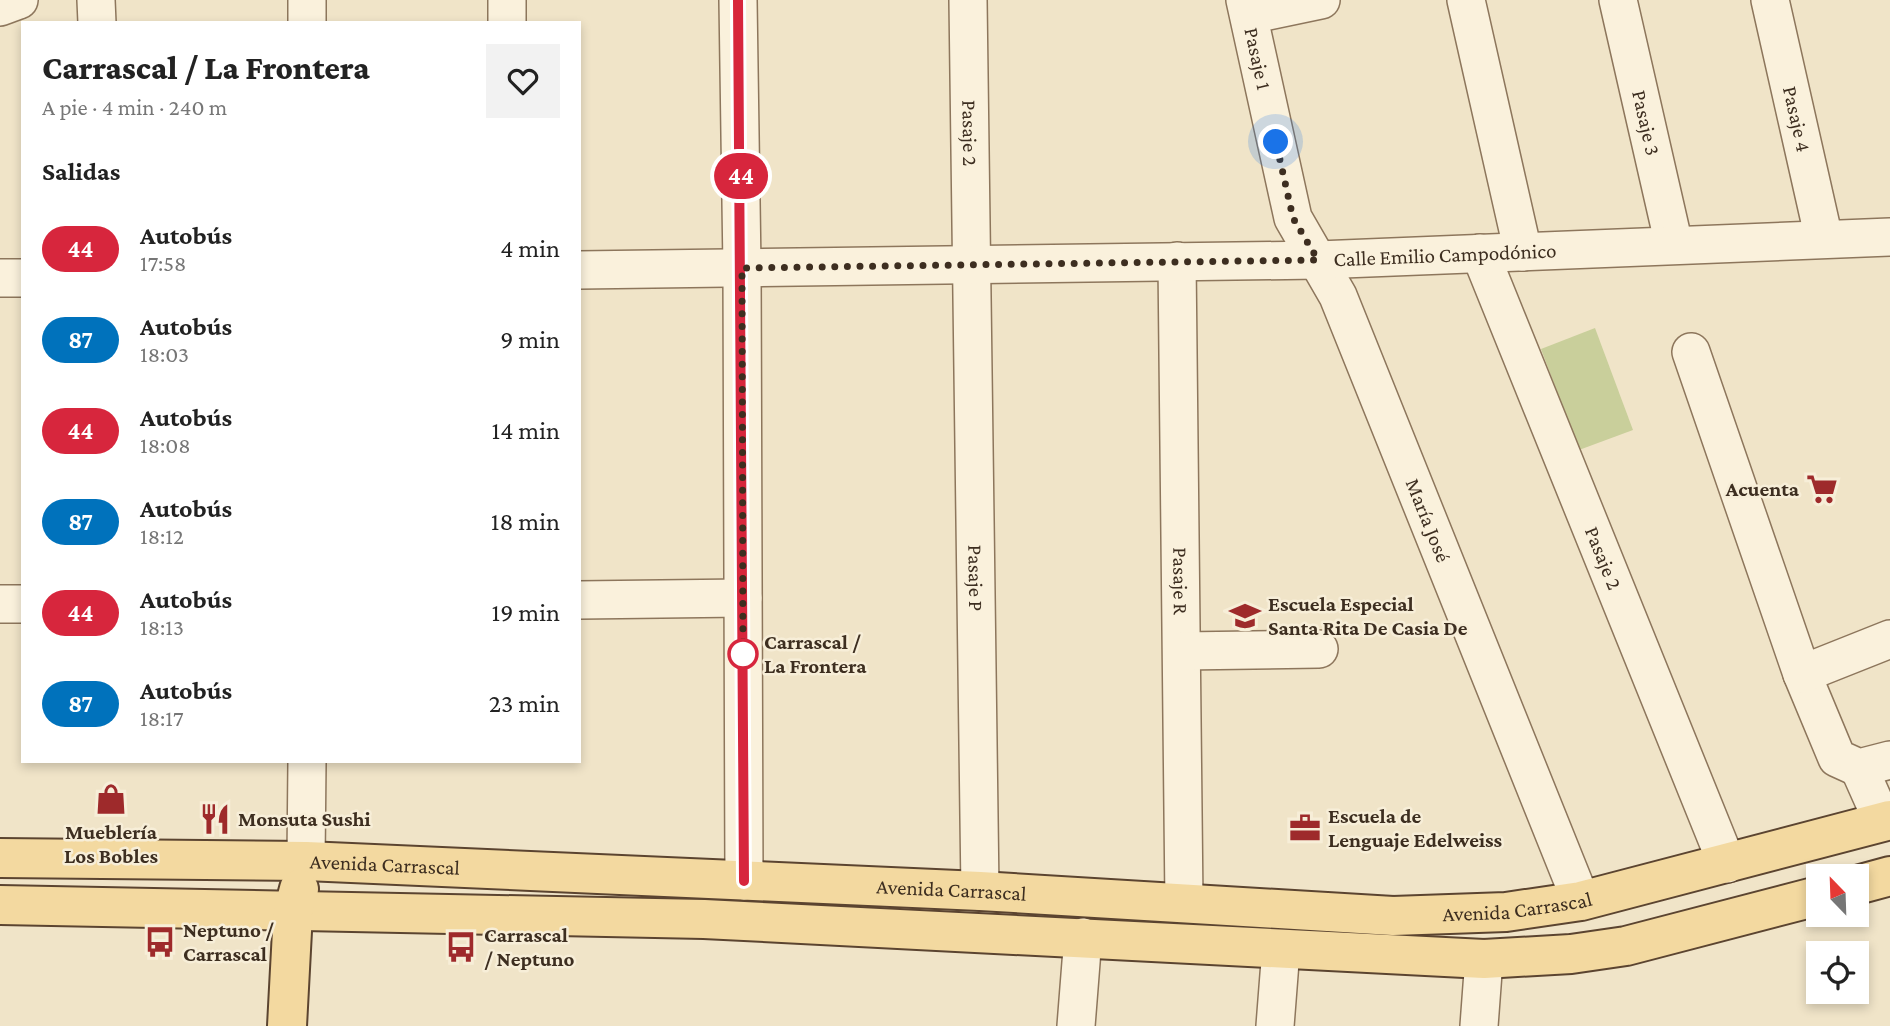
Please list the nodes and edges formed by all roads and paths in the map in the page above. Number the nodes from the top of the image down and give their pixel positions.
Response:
1 (19, 0) edge
2 (96, 0) edge
3 (307, 0) edge
4 (507, 0) edge
5 (738, 0) edge
6 (968, 0) edge
7 (1321, 0) edge
8 (1466, 0) edge
9 (1618, 0) edge
10 (1770, 0) edge
11 (0, 7) edge
12 (1247, 8) edge
13 (97, 21) edge
14 (307, 21) edge
15 (507, 21) edge
16 (1890, 237) edge
17 (1824, 239) junction
18 (1674, 245) junction
19 (1522, 251) junction
20 (1480, 253) junction
21 (1318, 260) junction
22 (1177, 261) junction
23 (970, 264) junction
24 (742, 268) junction
25 (581, 270) edge
26 (0, 278) edge
27 (21, 278) edge
28 (1691, 352) dead end
29 (743, 598) junction
30 (581, 600) edge
31 (0, 604) edge
32 (21, 604) edge
33 (1890, 639) edge
34 (1319, 649) dead end
35 (1182, 652) junction
36 (1802, 674) junction
37 (307, 763) edge
38 (1874, 764) edge
39 (1887, 821) edge
40 (0, 858) edge
41 (306, 861) junction
42 (1727, 864) junction
43 (1890, 876) edge
44 (744, 881) junction
45 (1869, 882) edge
46 (980, 891) junction
47 (1806, 899) edge
48 (1581, 901) junction
49 (1184, 903) junction
50 (0, 905) edge
51 (293, 912) junction
52 (1083, 937) junction
53 (1281, 949) junction
54 (1484, 959) junction
55 (287, 1026) edge
56 (1076, 1026) edge
57 (1275, 1026) edge
58 (1479, 1026) edge

1 - 11 street
2 - 13 street
3 - 14 street
4 - 15 street
5 - 24 street
6 - 23 street, Pasaje 2
7 - 12 street, Pasaje 1
8 - 19 street
9 - 18 street, Pasaje 3
10 - 17 street, Pasaje 4
12 - 21 street, Pasaje 1
16 - 17 street, Calle Emilio Campodónico
17 - 18 street, Calle Emilio Campodónico
18 - 19 street, Calle Emilio Campodónico
19 - 20 street, Calle Emilio Campodónico
20 - 21 street, Calle Emilio Campodónico
20 - 42 street, Pasaje 2
21 - 22 street, Calle Emilio Campodónico
21 - 48 street, María José
22 - 23 street, Calle Emilio Campodónico
22 - 35 street, Pasaje R
23 - 24 street, Calle Emilio Campodónico
23 - 46 street, Pasaje P
24 - 25 street, Calle Emilio Campodónico
24 - 29 street
26 - 27 street
28 - 36 street
29 - 30 street
29 - 44 street
31 - 32 street
33 - 36 street
34 - 35 street
35 - 49 street, Pasaje R
36 - 38 street
37 - 41 street
38 - 39 street
39 - 42 main road, Avenida Carrascal
40 - 41 main road, Avenida Carrascal
41 - 44 main road, Avenida Carrascal
41 - 51 main road
42 - 48 main road, Avenida Carrascal
43 - 45 main road
44 - 46 main road, Avenida Carrascal
46 - 49 main road, Avenida Carrascal
47 - 54 main road, Avenida Carrascal
48 - 49 main road, Avenida Carrascal
50 - 51 main road, Avenida Carrascal
51 - 52 main road, Avenida Carrascal
51 - 55 main road
52 - 53 main road, Avenida Carrascal
52 - 56 street
53 - 54 main road, Avenida Carrascal
53 - 57 street
54 - 58 street

